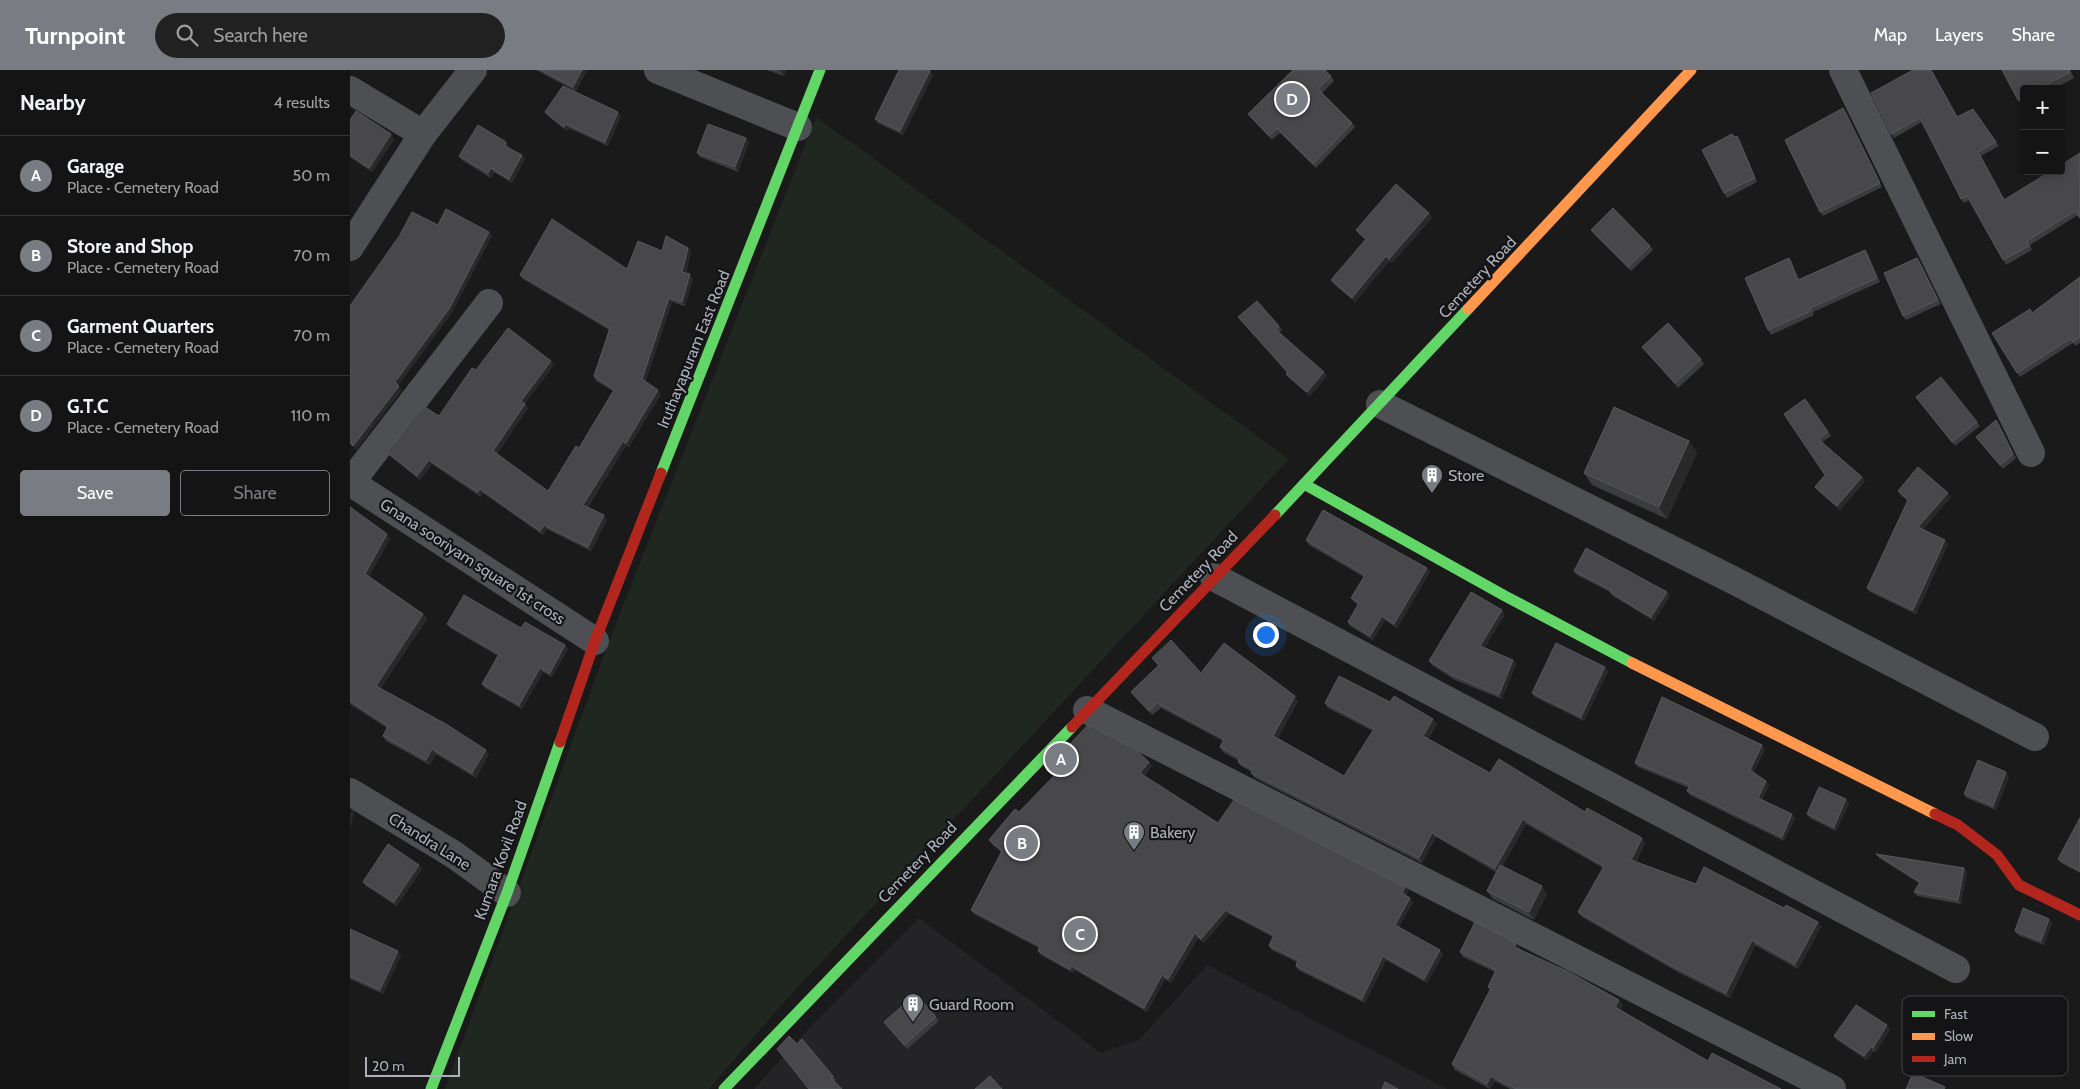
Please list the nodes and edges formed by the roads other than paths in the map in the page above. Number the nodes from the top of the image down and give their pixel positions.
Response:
1 (473, 70) edge
2 (658, 70) edge
3 (820, 70) edge
4 (1691, 70) edge
5 (1844, 70) edge
6 (350, 90) edge
7 (798, 127) junction
8 (423, 134) junction
9 (350, 246) edge
10 (489, 303) dead end
11 (1380, 404) junction
12 (2031, 453) dead end
13 (351, 482) edge
14 (1304, 484) junction
15 (1214, 578) junction
16 (595, 641) junction
17 (1087, 710) junction
18 (2035, 736) dead end
19 (350, 792) edge
20 (507, 893) junction
21 (2080, 915) edge
22 (1956, 969) dead end
23 (431, 1089) edge
24 (724, 1089) edge
25 (1832, 1089) edge

1 - 8 street
2 - 7 street
3 - 7 main road, Iruthayapuram East Road
4 - 11 main road, Cemetery Road
5 - 12 street
6 - 8 street
7 - 16 main road, Iruthayapuram East Road
8 - 9 street
10 - 13 street
11 - 14 main road, Cemetery Road
11 - 18 street
13 - 16 street, Gnana sooriyam square 1st cross
14 - 15 main road, Cemetery Road
14 - 21 main road
15 - 17 main road, Cemetery Road
15 - 22 street
16 - 20 main road, Kumara Kovil Road
17 - 24 main road, Cemetery Road
17 - 25 street
19 - 20 street, Chandra Lane
20 - 23 main road, Kumara Kovil Road

